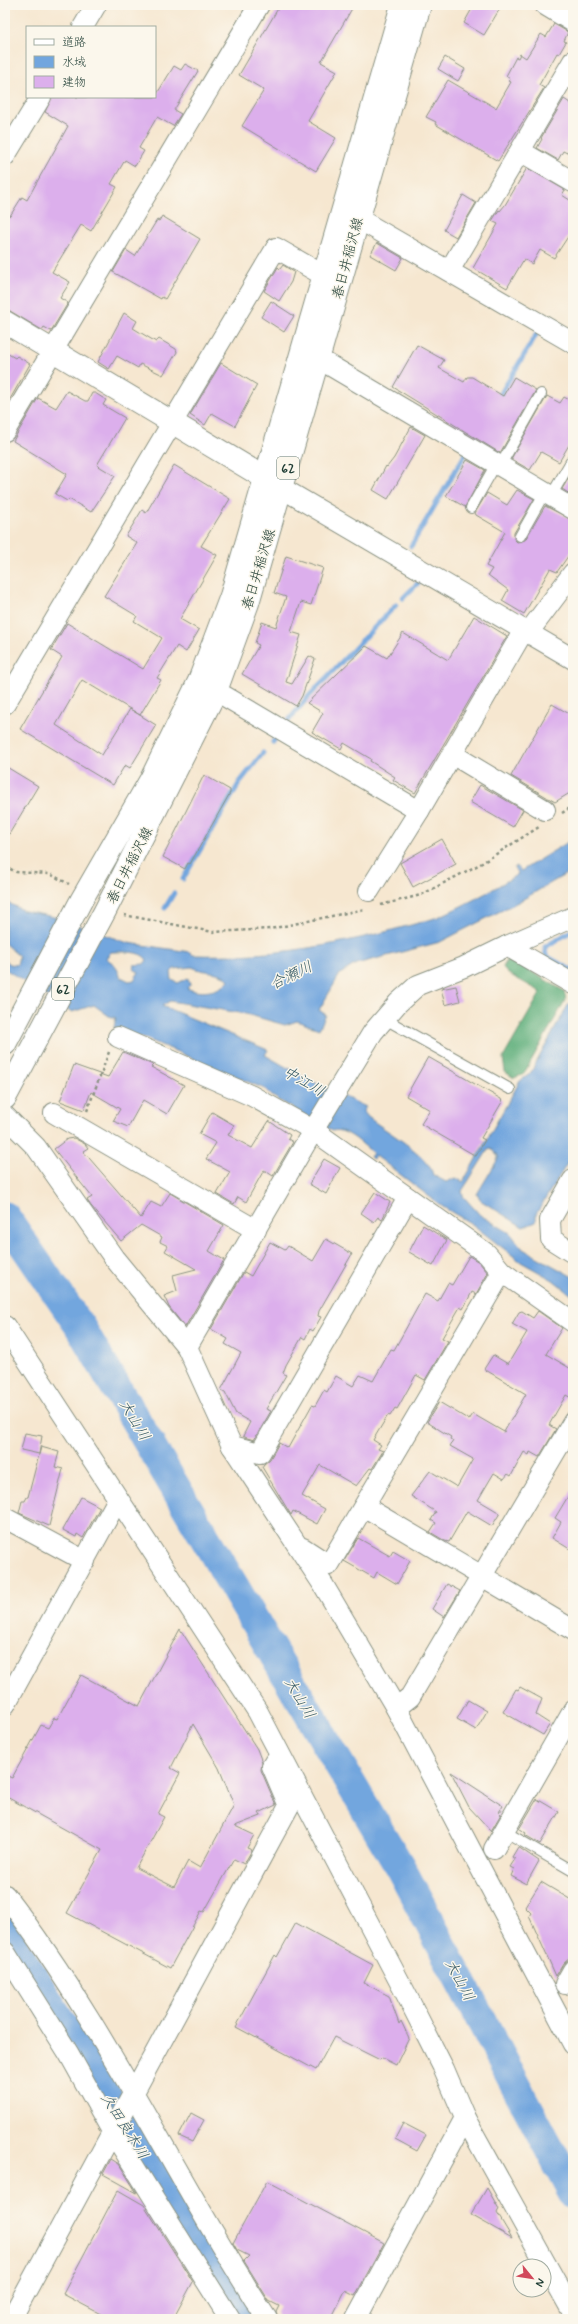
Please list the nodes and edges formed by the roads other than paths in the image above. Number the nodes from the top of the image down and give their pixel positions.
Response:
1 (96, 5) edge
2 (259, 5) edge
3 (402, 5) edge
4 (420, 5) edge
5 (551, 7) edge
6 (573, 22) edge
7 (84, 26) edge
8 (573, 61) edge
9 (40, 98) edge
10 (520, 151) junction
11 (5, 156) edge
12 (573, 182) edge
13 (357, 218) junction
14 (449, 272) junction
15 (323, 275) junction
16 (5, 322) edge
17 (573, 344) edge
18 (53, 351) junction
19 (319, 359) junction
20 (541, 394) dead end
21 (174, 422) junction
22 (5, 431) edge
23 (573, 458) edge
24 (498, 465) junction
25 (274, 483) junction
26 (548, 494) junction
27 (471, 508) dead end
28 (573, 509) edge
29 (520, 536) dead end
30 (573, 573) edge
31 (526, 631) junction
32 (573, 659) edge
33 (216, 691) junction
34 (5, 704) edge
35 (452, 754) junction
36 (419, 811) junction
37 (548, 817) road end
38 (374, 901) road end
39 (573, 917) edge
40 (507, 946) junction
41 (573, 984) edge
42 (385, 1018) junction
43 (118, 1037) road end
44 (5, 1044) edge
45 (510, 1089) dead end
46 (5, 1098) edge
47 (54, 1113) dead end
48 (5, 1116) edge
49 (315, 1127) junction
50 (573, 1180) edge
51 (408, 1198) junction
52 (256, 1230) junction
53 (573, 1253) edge
54 (502, 1272) junction
55 (573, 1322) edge
56 (5, 1326) edge
57 (187, 1347) junction
58 (573, 1422) edge
59 (232, 1446) junction
60 (118, 1499) junction
61 (365, 1507) junction
62 (5, 1518) edge
63 (294, 1543) junction
64 (85, 1561) junction
65 (481, 1577) junction
66 (573, 1630) edge
67 (5, 1705) edge
68 (396, 1708) junction
69 (573, 1711) edge
70 (280, 1754) junction
71 (504, 1831) junction
72 (494, 1849) dead end
73 (573, 1871) edge
74 (5, 1895) edge
75 (5, 1952) edge
76 (573, 2044) edge
77 (134, 2094) junction
78 (465, 2118) junction
79 (113, 2132) junction
80 (573, 2313) edge
81 (11, 2319) edge
82 (230, 2319) edge
83 (267, 2319) edge
84 (356, 2319) edge

1 - 7 street
2 - 18 street
3 - 15 main road, 春日井稲沢線 / 62
4 - 13 main road, 春日井稲沢線 / 62
5 - 6 street
8 - 10 street
9 - 11 street
10 - 12 street
10 - 14 street
13 - 14 street
13 - 19 main road, 春日井稲沢線 / 62
14 - 17 street
15 - 21 street
15 - 25 main road, 春日井稲沢線 / 62
16 - 18 main road
18 - 21 main road
18 - 22 street
19 - 24 street
19 - 25 main road, 春日井稲沢線 / 62
20 - 24 lane
21 - 25 main road
21 - 34 street
23 - 26 lane
24 - 26 street
24 - 27 lane
25 - 31 street
25 - 33 main road, 春日井稲沢線 / 62
25 - 44 main road, 春日井稲沢線 / 62
26 - 28 street
26 - 29 lane
30 - 31 street
31 - 32 street
31 - 35 street
33 - 36 street
33 - 46 main road, 春日井稲沢線 / 62
35 - 36 street
35 - 37 street
36 - 38 street
39 - 40 street
40 - 41 street
40 - 42 street
42 - 45 lane
42 - 49 street
43 - 49 street
47 - 52 street
48 - 57 street
49 - 51 street
49 - 52 street
50 - 53 street
51 - 54 street
51 - 59 street
52 - 57 street
54 - 55 street
54 - 61 street
56 - 60 street
57 - 59 street
58 - 65 street
59 - 63 street
60 - 64 street
60 - 70 street
61 - 63 street
61 - 65 street
62 - 64 street
63 - 68 street
64 - 67 street
65 - 66 street
65 - 68 street
68 - 76 street
69 - 71 street
70 - 77 street
70 - 78 street
71 - 72 street
71 - 73 lane
74 - 77 street
75 - 79 street
77 - 79 street
77 - 83 street
78 - 80 street
78 - 84 street
79 - 81 street
79 - 82 street

